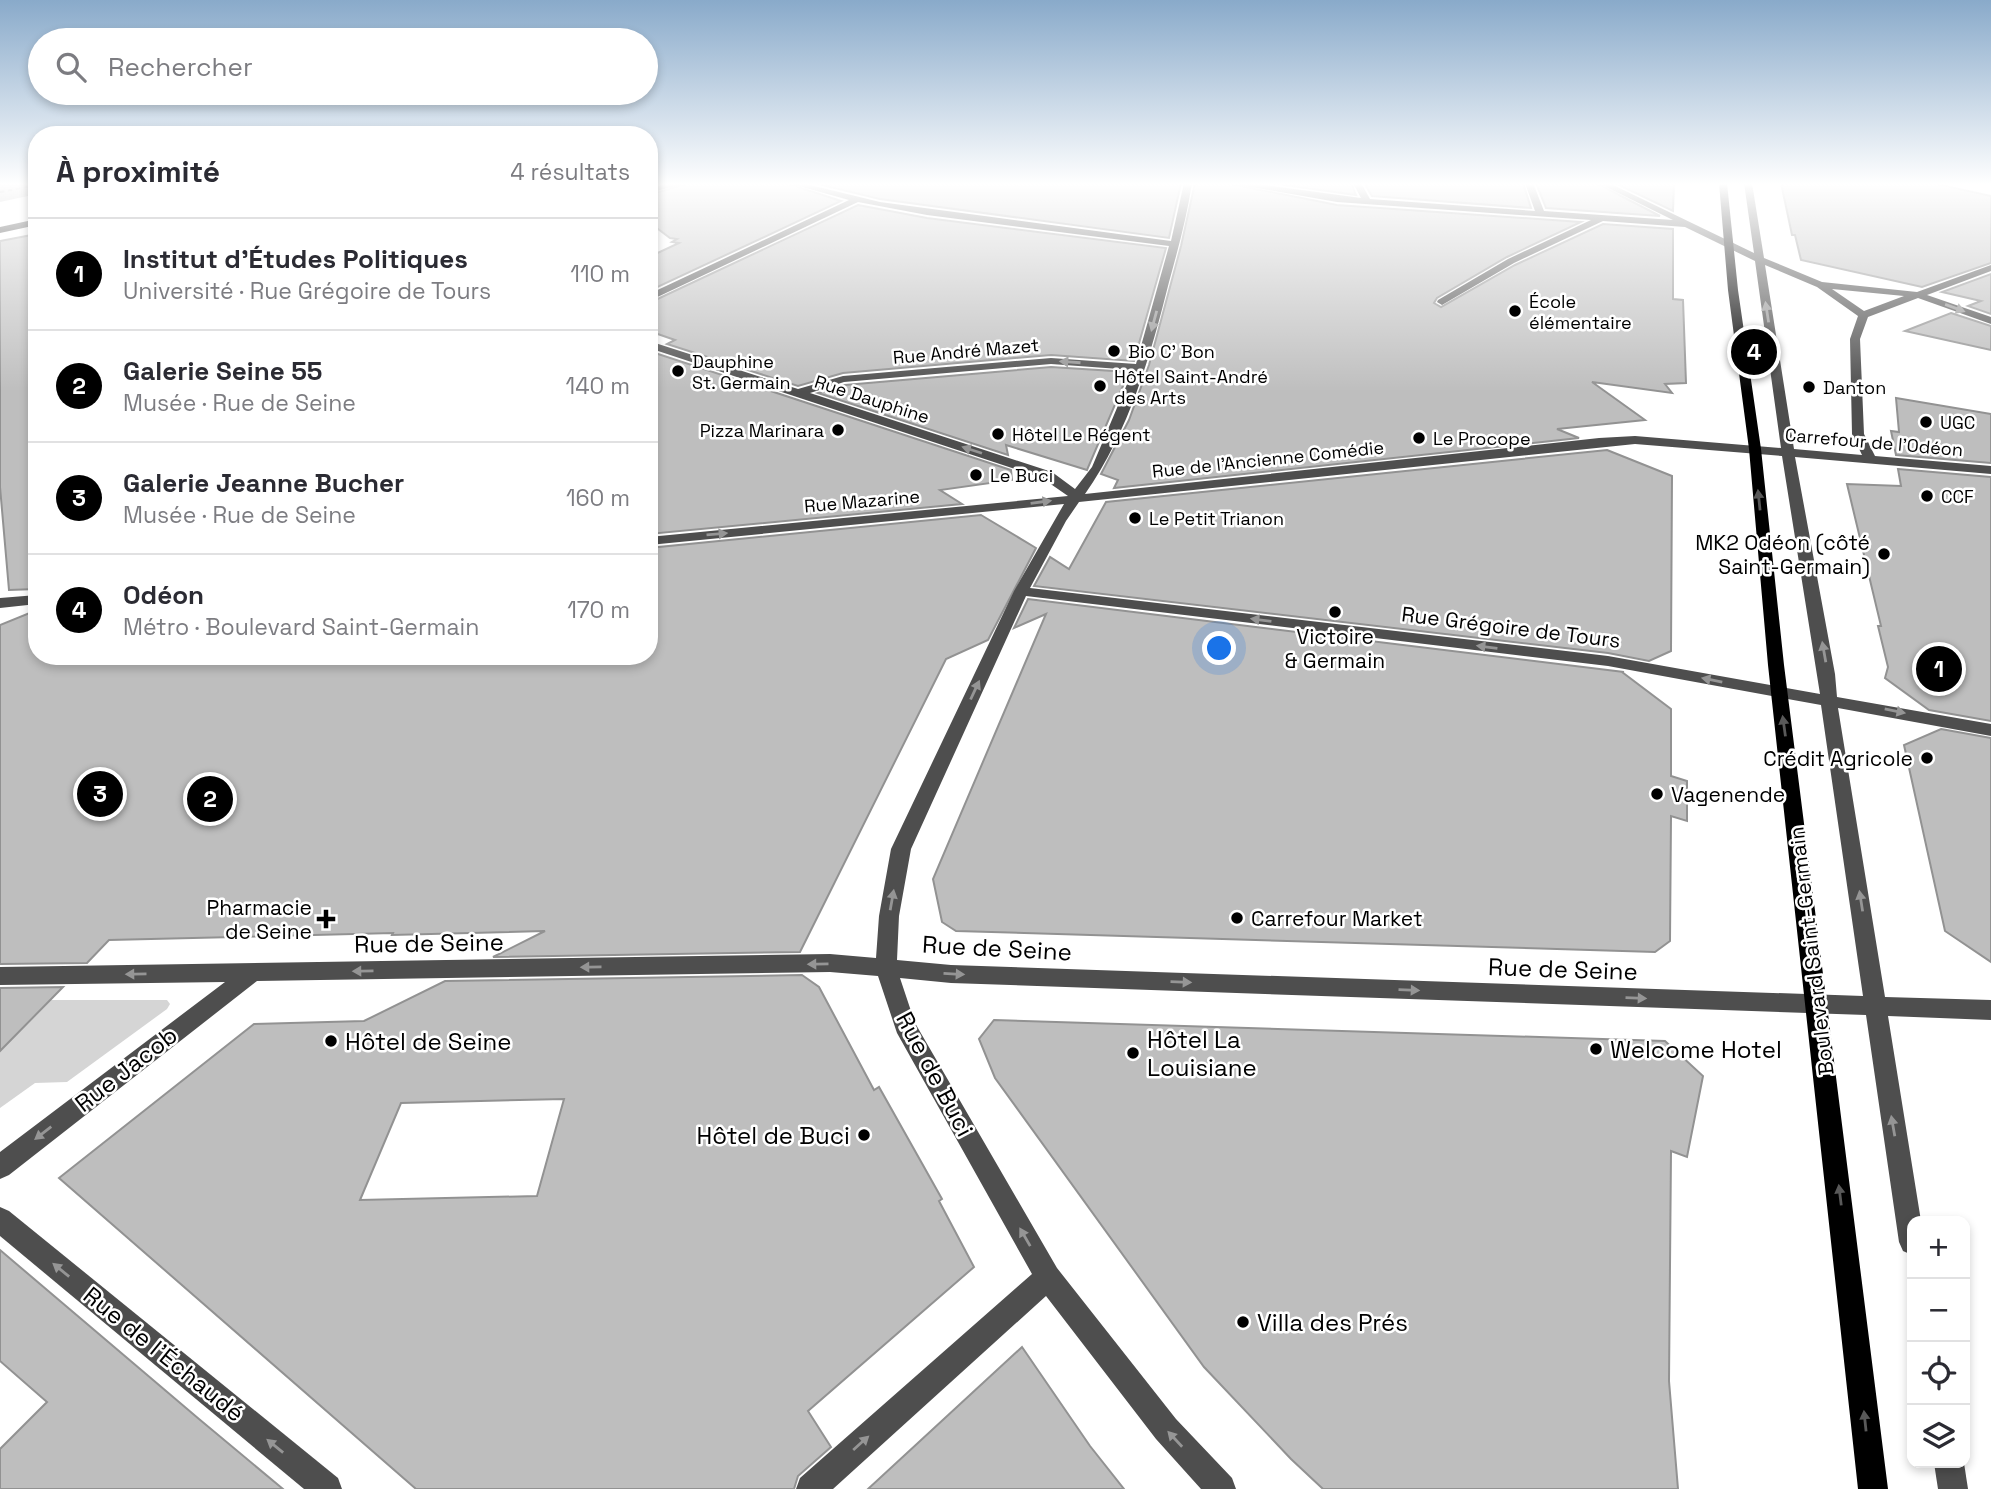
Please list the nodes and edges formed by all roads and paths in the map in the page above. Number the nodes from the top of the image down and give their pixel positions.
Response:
1 (745, 252) edge
2 (1173, 252) edge
3 (1529, 252) edge
4 (1731, 252) edge
5 (1744, 252) edge
6 (1758, 252) edge
7 (1759, 260) junction
8 (1991, 268) edge
9 (1820, 285) junction
10 (658, 294) edge
11 (1918, 295) junction
12 (1442, 302) dead end
13 (1863, 315) junction
14 (1991, 321) edge
15 (658, 347) edge
16 (1138, 367) junction
17 (799, 393) junction
18 (1755, 449) junction
19 (1788, 452) junction
20 (1871, 460) junction
21 (1991, 470) edge
22 (1078, 497) junction
23 (658, 540) edge
24 (1021, 591) junction
25 (28, 600) edge
26 (0, 603) edge
27 (1779, 693) junction
28 (1829, 702) junction
29 (1991, 730) edge
30 (886, 968) junction
31 (253, 972) junction
32 (0, 976) edge
33 (1817, 1004) junction
34 (1874, 1006) junction
35 (1991, 1010) edge
36 (0, 1167) edge
37 (1908, 1216) edge
38 (0, 1220) edge
39 (1048, 1277) junction
40 (1950, 1468) edge
41 (327, 1489) edge
42 (811, 1489) edge
43 (1221, 1489) edge
44 (1873, 1489) edge
45 (1953, 1489) edge

1 - 10 street
2 -> 16 street, Rue de Buci
3 - 12 street
4 - 18 main road, Boulevard Saint-Germain
5 - 7 street
6 - 7 street
7 - 9 street
19 -> 7 street
8 - 11 street
9 - 11 street
9 - 13 street
11 - 13 street
11 -> 14 street
13 - 20 street
15 - 17 street, Rue Dauphine
16 -> 17 street, Rue André Mazet
16 - 22 street, Rue de Buci
22 -> 17 street, Rue Dauphine
18 - 19 street, Carrefour de l'Odéon
18 - 22 street, Rue de l'Ancienne Comédie
27 -> 18 main road, Boulevard Saint-Germain
19 - 20 street, Carrefour de l'Odéon
28 -> 19 street
20 - 21 street, Carrefour de l'Odéon
23 -> 22 street, Rue Mazarine
22 - 24 street, Rue de Buci
27 -> 24 street, Rue Grégoire de Tours
30 -> 24 street, Rue de Buci
25 - 26 street
27 - 28 street, Rue Grégoire de Tours
33 -> 27 main road, Boulevard Saint-Germain
28 -> 29 street, Rue Grégoire de Tours
34 -> 28 street
30 -> 31 street, Rue de Seine
30 -> 33 street, Rue de Seine
39 -> 30 street, Rue de Buci
31 -> 32 street, Rue de Seine
31 -> 36 street, Rue Jacob
33 - 34 street, Rue de Seine
44 -> 33 main road, Boulevard Saint-Germain
34 - 35 street, Rue de Seine
37 -> 34 street
41 -> 38 street, Rue de l'Échaudé
42 -> 39 street
43 -> 39 street, Rue de Buci
40 - 45 street

